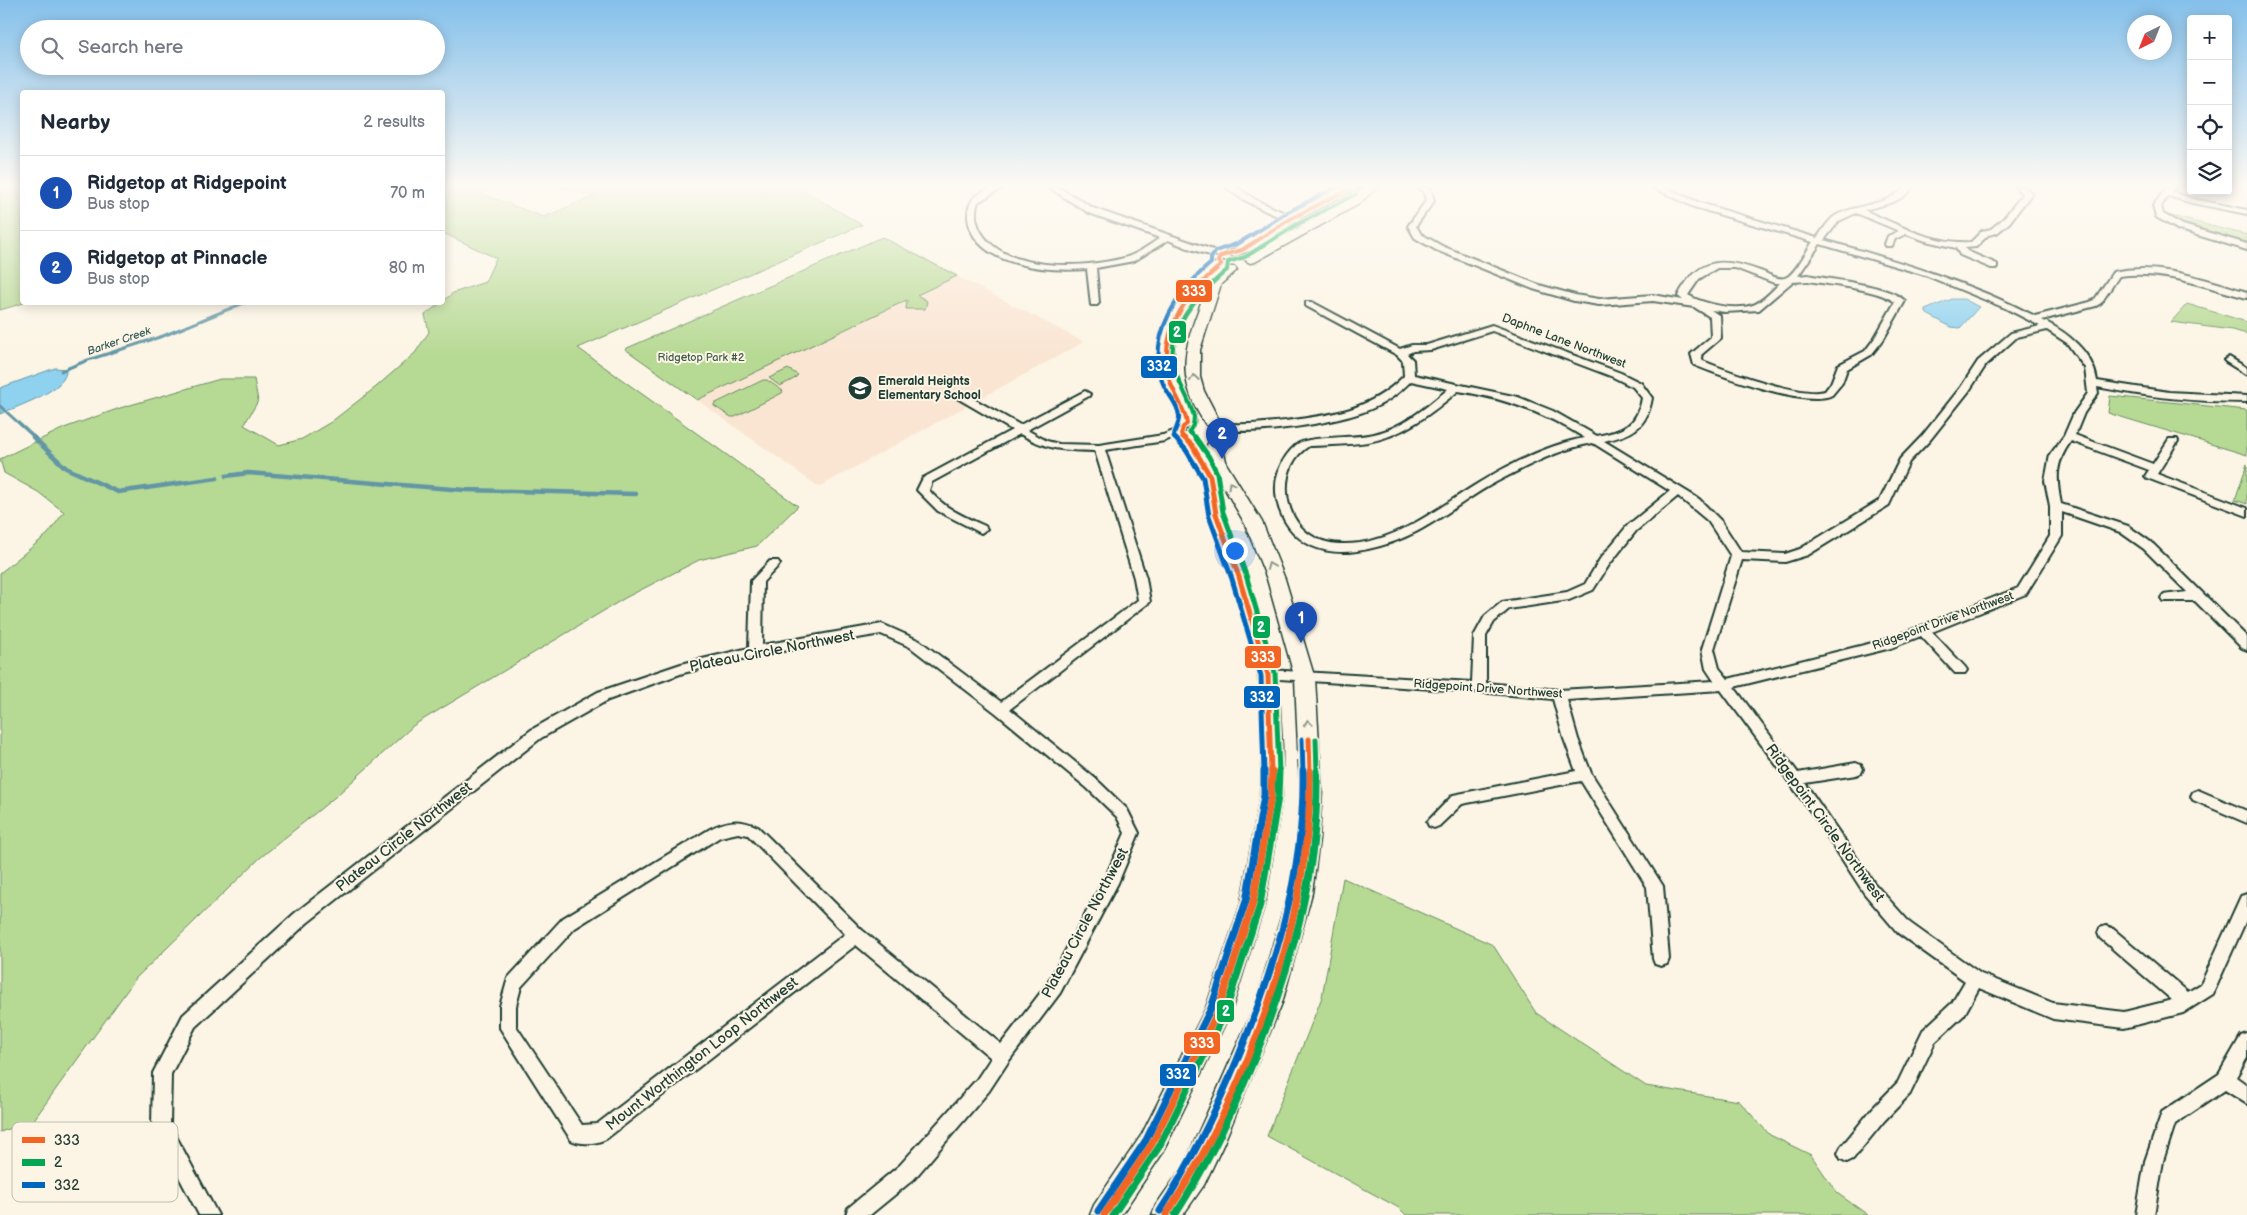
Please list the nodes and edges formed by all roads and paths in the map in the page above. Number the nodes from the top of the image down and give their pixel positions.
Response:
1 (986, 244) edge
2 (1156, 244) edge
3 (1184, 244) edge
4 (1253, 244) edge
5 (1278, 244) edge
6 (1432, 244) edge
7 (1818, 244) edge
8 (1829, 244) edge
9 (1949, 244) edge
10 (1975, 244) edge
11 (1960, 247) junction
12 (1224, 259) junction
13 (1091, 265) junction
14 (1994, 266) dead end
15 (1790, 280) junction
16 (2247, 296) edge
17 (1094, 303) dead end
18 (1309, 304) dead end
19 (1696, 305) junction
20 (2034, 319) junction
21 (2049, 327) junction
22 (1400, 353) junction
23 (2229, 360) dead end
24 (2247, 372) edge
25 (1409, 377) junction
26 (2092, 383) junction
27 (1455, 388) junction
28 (1085, 394) dead end
29 (961, 396) dead end
30 (2247, 399) edge
31 (1017, 429) junction
32 (1206, 434) junction
33 (2069, 436) junction
34 (1593, 440) junction
35 (2173, 441) dead end
36 (1099, 448) junction
37 (2155, 468) junction
38 (1677, 491) junction
39 (2056, 506) junction
40 (2247, 512) edge
41 (981, 528) dead end
42 (1737, 556) junction
43 (774, 564) dead end
44 (2199, 596) junction
45 (2167, 598) dead end
46 (1923, 630) junction
47 (2247, 645) edge
48 (754, 651) junction
49 (1960, 670) dead end
50 (1268, 675) junction
51 (1305, 678) junction
52 (1723, 685) junction
53 (1480, 687) junction
54 (1559, 695) junction
55 (1001, 709) junction
56 (1856, 769) dead end
57 (1585, 775) junction
58 (1794, 779) junction
59 (2198, 796) dead end
60 (2247, 817) edge
61 (1434, 822) dead end
62 (2247, 900) edge
63 (2106, 933) dead end
64 (856, 935) junction
65 (1661, 959) dead end
66 (1975, 979) junction
67 (2187, 1002) junction
68 (2247, 1042) edge
69 (1002, 1056) junction
70 (2225, 1080) junction
71 (2247, 1095) edge
72 (162, 1122) edge
73 (1847, 1154) dead end
74 (178, 1156) edge
75 (209, 1215) edge
76 (855, 1215) edge
77 (1104, 1215) edge
78 (1166, 1215) edge
79 (2145, 1215) edge

1 - 13 street
2 - 13 street
3 - 12 street
4 - 12 main road
5 - 12 main road
6 - 19 street
7 - 15 street
8 - 20 street
9 - 11 street
10 - 11 street
11 - 14 street
32 -> 12 main road
12 - 32 main road
13 - 17 street
15 - 19 street
15 - 19 street
15 - 19 street
16 - 20 street
18 - 22 street
20 - 21 street
21 - 26 street
21 - 42 street
22 - 25 street
22 - 34 street, Daphne Lane Northwest
23 - 24 street
25 - 27 street
25 - 32 street
26 - 30 street
26 - 33 street, Ridgepoint Drive Northwest
27 - 34 street
27 - 34 street, Daphne Lane Northwest
28 - 31 street
29 - 31 street
31 - 36 street
31 - 41 street
32 - 36 street
32 - 50 main road
51 -> 32 main road
33 - 37 street
33 - 39 street, Ridgepoint Drive Northwest
34 - 38 street
35 - 37 street
36 - 55 street
37 - 40 street
38 - 42 street
38 - 53 street
39 - 44 street
39 - 46 street, Ridgepoint Drive Northwest
42 - 52 street, Ridgepoint Circle Northwest
43 - 48 street
44 - 45 street
44 - 47 street
46 - 49 street
46 - 52 street, Ridgepoint Drive Northwest
48 - 55 street, Plateau Circle Northwest
48 - 72 street, Plateau Circle Northwest
50 - 51 street, Ridgepoint Drive Northwest
50 - 77 main road
51 - 53 street, Ridgepoint Drive Northwest
78 -> 51 main road
52 - 54 street, Ridgepoint Drive Northwest
52 - 58 street, Ridgepoint Circle Northwest
53 - 54 street, Ridgepoint Drive Northwest
54 - 57 street
55 - 69 street, Plateau Circle Northwest
56 - 58 street
57 - 61 street
57 - 65 street
58 - 66 street, Ridgepoint Circle Northwest
59 - 60 street
62 - 67 street, Ridgepoint Circle Northwest
63 - 67 street
64 - 64 street, Mount Worthington Loop Northwest
64 - 69 street, Mount Worthington Loop Northwest
66 - 67 street, Ridgepoint Circle Northwest
66 - 73 street
68 - 70 street
69 - 76 street, Plateau Circle Northwest
70 - 71 street
70 - 79 street
74 - 75 street, Plateau Circle Northwest

